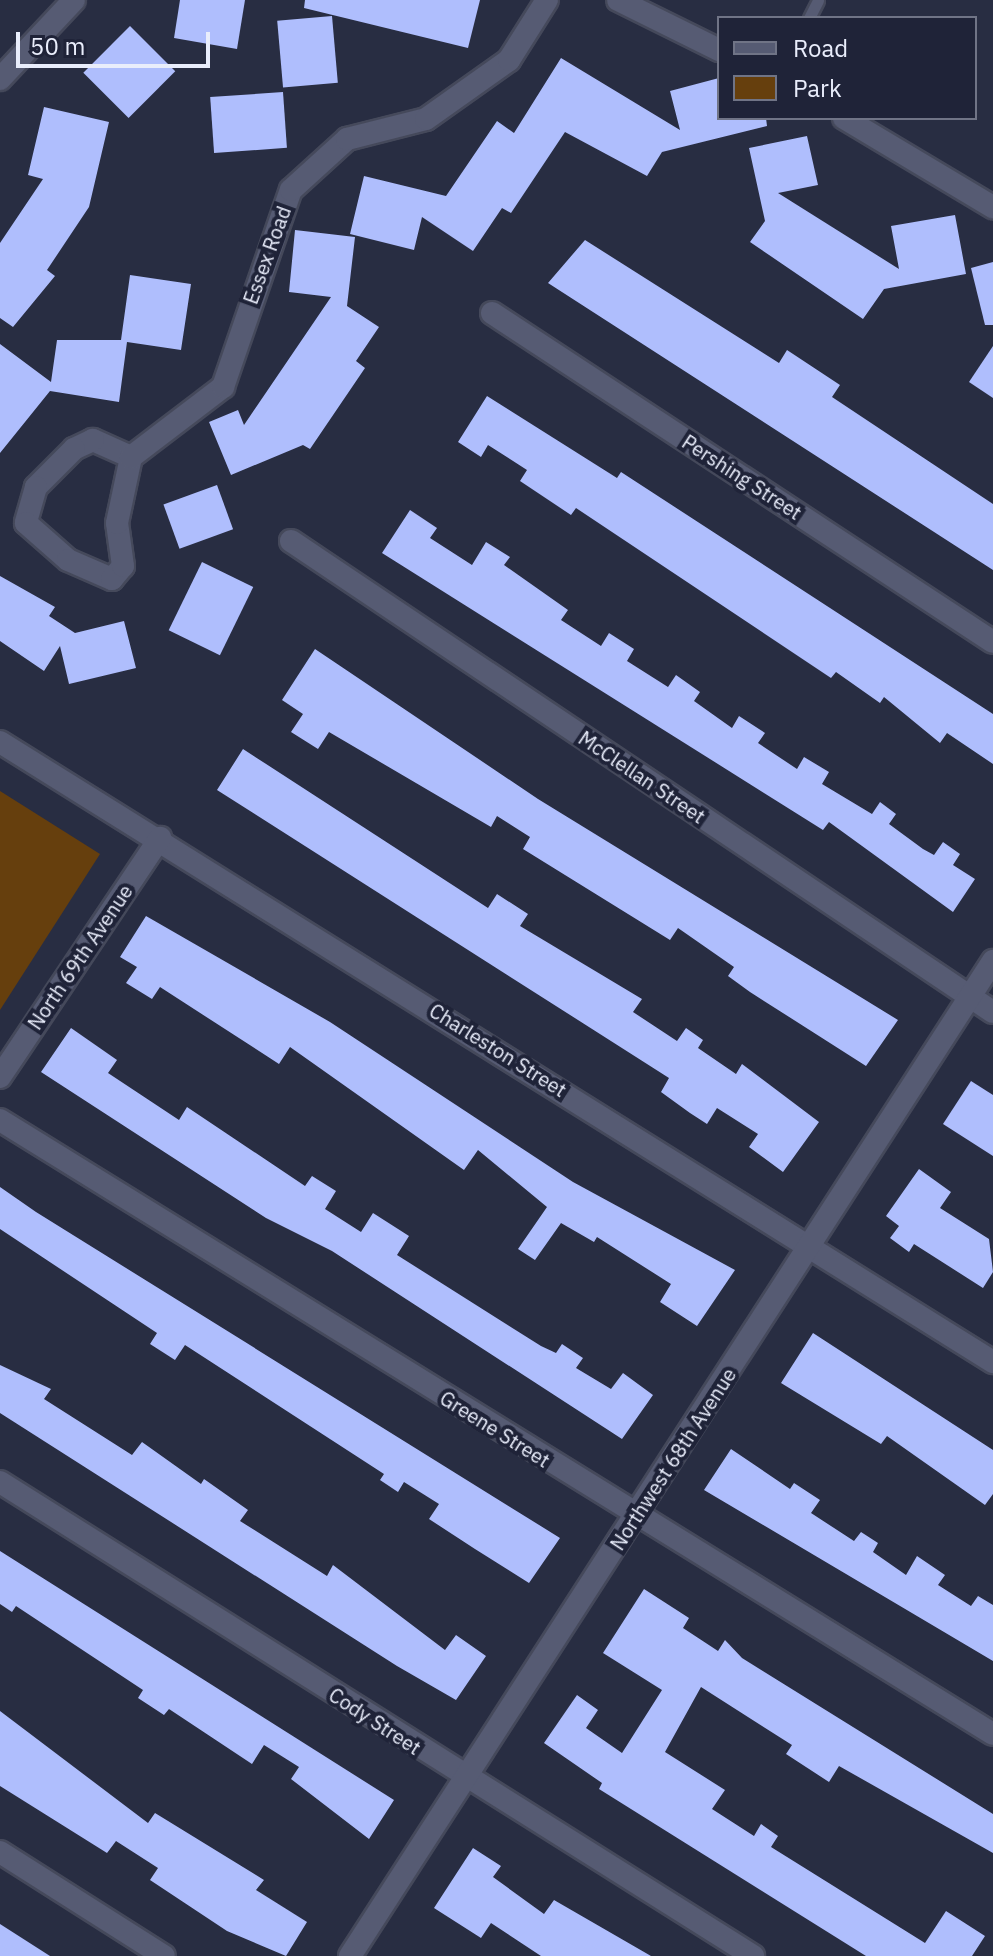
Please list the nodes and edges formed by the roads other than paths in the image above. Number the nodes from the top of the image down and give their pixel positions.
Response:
1 (74, 0) edge
2 (547, 0) edge
3 (618, 0) edge
4 (717, 49) edge
5 (0, 79) edge
6 (847, 120) edge
7 (993, 207) edge
8 (492, 313) dead end
9 (131, 457) junction
10 (291, 541) dead end
11 (993, 642) edge
12 (0, 742) edge
13 (160, 838) junction
14 (993, 961) edge
15 (969, 997) junction
16 (993, 1012) edge
17 (0, 1077) edge
18 (0, 1120) edge
19 (812, 1248) junction
20 (993, 1362) edge
21 (0, 1482) edge
22 (636, 1517) junction
23 (993, 1734) edge
24 (465, 1779) junction
25 (0, 1852) edge
26 (164, 1956) edge
27 (350, 1956) edge
28 (753, 1956) edge

1 - 5 street
2 - 9 street, Essex Road
3 - 4 street
6 - 7 street
8 - 11 street, Pershing Street
9 - 9 street
10 - 15 street, McClellan Street
12 - 13 street, Charleston Street
13 - 17 street, North 69th Avenue
13 - 19 street, Charleston Street
14 - 15 street, Northwest 68th Avenue
15 - 16 street, McClellan Street
15 - 19 street, Northwest 68th Avenue
18 - 22 street, Greene Street
19 - 20 street, Charleston Street
19 - 22 street, Northwest 68th Avenue
21 - 24 street, Cody Street
22 - 23 street, Greene Street
22 - 24 street, Northwest 68th Avenue
24 - 27 street, Northwest 68th Avenue
24 - 28 street, Cody Street
25 - 26 street

